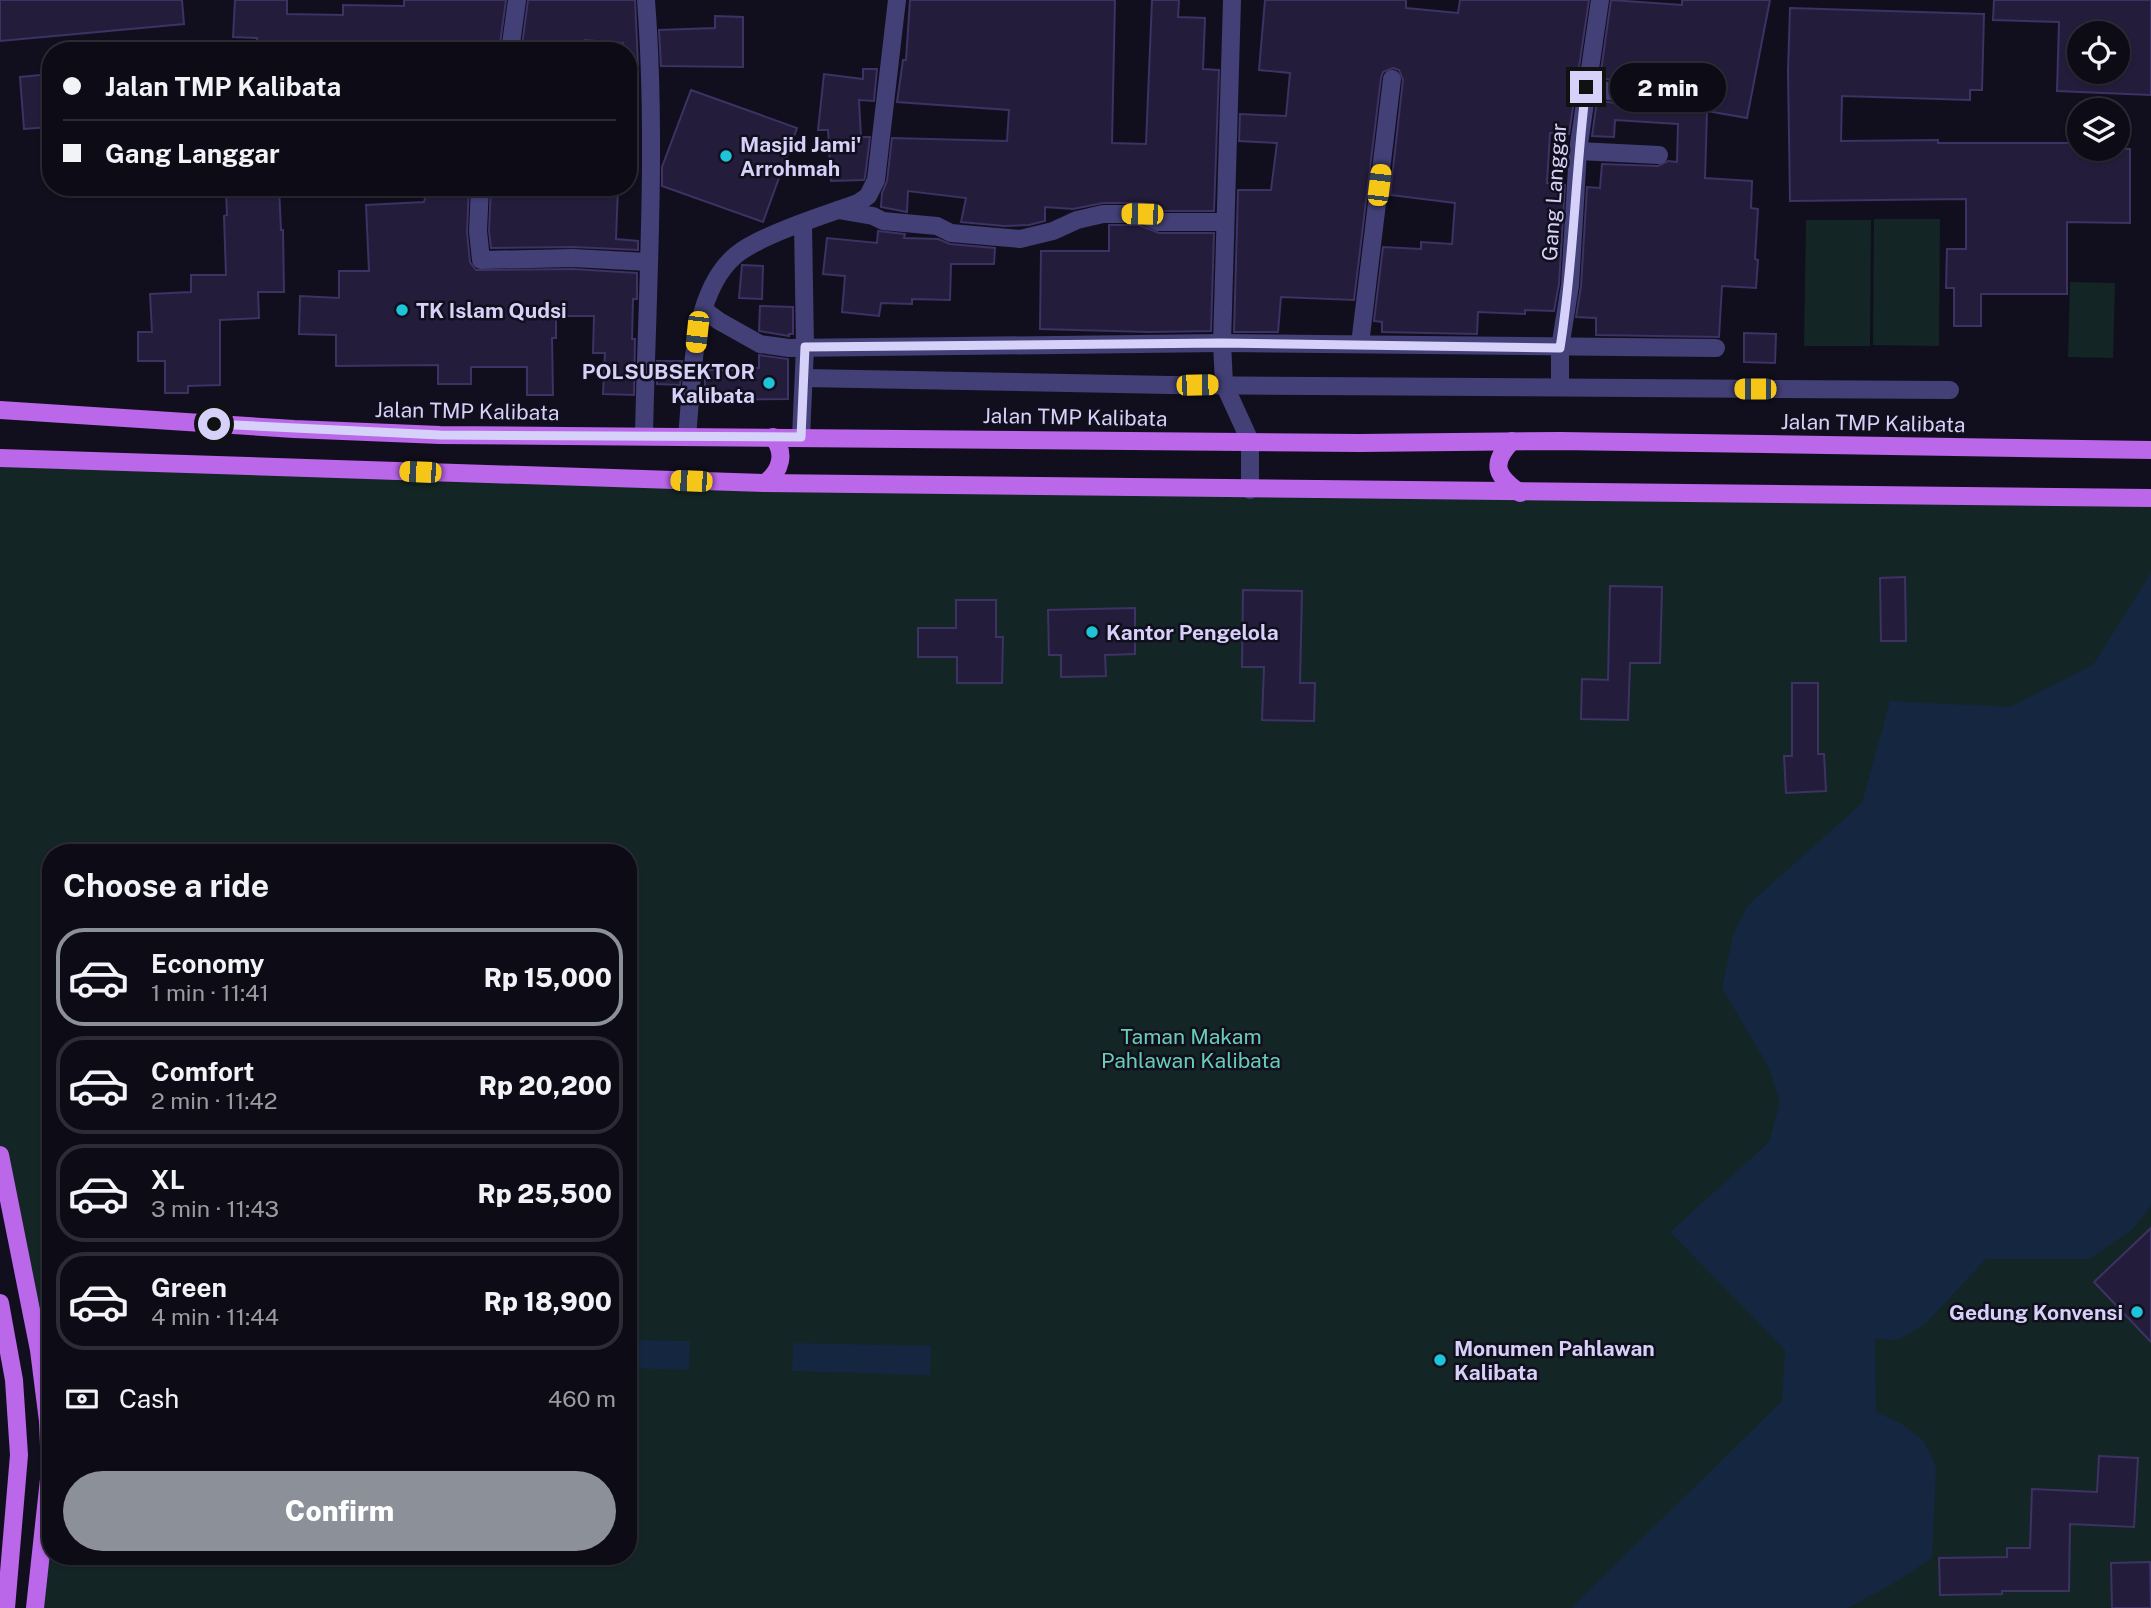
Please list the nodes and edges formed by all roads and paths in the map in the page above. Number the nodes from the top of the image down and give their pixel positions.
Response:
1 (517, 0) edge
2 (646, 0) edge
3 (897, 0) edge
4 (1232, 0) edge
5 (1600, 0) edge
6 (511, 42) edge
7 (1392, 79) dead end
8 (1586, 87) junction
9 (1648, 98) dead end
10 (1578, 151) junction
11 (1659, 155) dead end
12 (480, 196) edge
13 (838, 210) junction
14 (1226, 222) junction
15 (803, 224) junction
16 (648, 262) junction
17 (704, 310) junction
18 (1222, 343) junction
19 (1360, 344) junction
20 (805, 347) junction
21 (1560, 348) junction
22 (1716, 348) dead end
23 (804, 378) junction
24 (1224, 384) junction
25 (1560, 387) junction
26 (1950, 390) dead end
27 (0, 410) edge
28 (644, 435) junction
29 (687, 436) junction
30 (773, 437) junction
31 (801, 437) junction
32 (1250, 441) junction
33 (1512, 442) junction
34 (2151, 450) edge
35 (0, 458) edge
36 (765, 484) junction
37 (1250, 490) junction
38 (1520, 493) junction
39 (2151, 498) edge
40 (0, 1155) edge
41 (0, 1303) edge
42 (42, 1372) edge
43 (42, 1544) edge
44 (6, 1608) edge
45 (35, 1608) edge

1 - 6 street
2 - 16 street
3 - 13 street
4 - 14 street
5 - 8 street, Gang Langgar
7 - 19 street
8 - 9 street
8 - 10 street, Gang Langgar
10 - 11 street
10 - 21 street, Gang Langgar
12 - 16 street
13 - 14 street
13 - 15 street
14 - 18 street
15 - 17 street
15 - 20 street
16 - 28 street
17 - 20 street
17 - 29 street
18 - 19 street
18 - 20 street
18 - 24 street
19 - 21 street
20 - 23 street
21 - 22 street
21 - 25 street, Gang Langgar
23 - 24 street
23 - 31 street
24 - 25 street
24 - 32 street
25 - 26 street
27 - 28 main road, Jalan TMP Kalibata
28 - 29 main road, Jalan TMP Kalibata
29 - 30 main road, Jalan TMP Kalibata
30 - 31 main road, Jalan TMP Kalibata
30 - 36 main road
31 - 32 main road, Jalan TMP Kalibata
32 - 33 main road, Jalan TMP Kalibata
32 - 37 street
33 - 34 main road, Jalan TMP Kalibata
33 - 38 main road
35 - 36 main road
36 - 37 main road
37 - 38 main road
38 - 39 main road
40 - 42 main road
41 - 44 main road
43 - 45 main road

